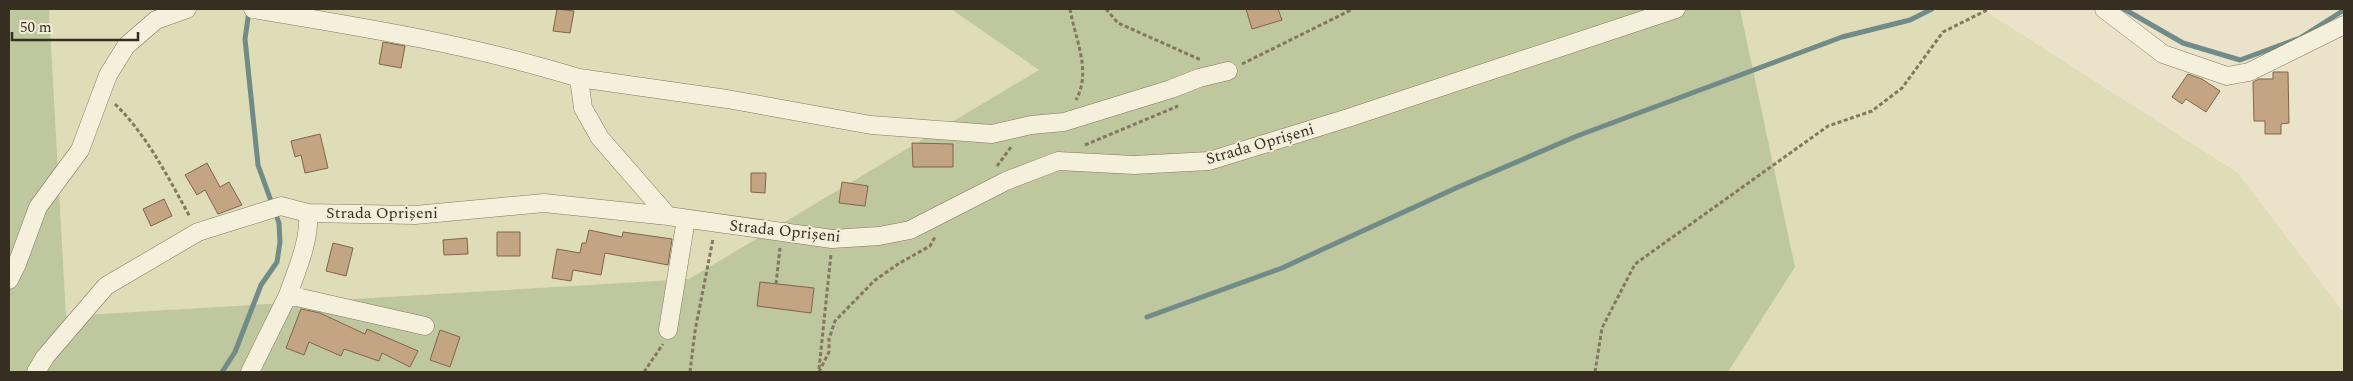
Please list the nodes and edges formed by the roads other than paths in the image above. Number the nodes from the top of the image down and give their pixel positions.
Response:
1 (187, 9) edge
2 (253, 9) edge
3 (1676, 9) edge
4 (2104, 9) edge
5 (2344, 25) edge
6 (1228, 71) dead end
7 (579, 78) junction
8 (308, 213) junction
9 (668, 216) junction
10 (686, 219) junction
11 (9, 280) edge
12 (288, 295) junction
13 (425, 326) dead end
14 (668, 330) road end
15 (36, 372) edge
16 (250, 372) edge

1 - 11 street
2 - 7 street
3 - 10 street, Strada Oprișeni
4 - 5 street
6 - 7 street
7 - 9 street
8 - 9 street, Strada Oprișeni
8 - 12 street
8 - 15 street, Strada Oprișeni
9 - 10 street, Strada Oprișeni
10 - 14 street
12 - 13 street
12 - 16 street

